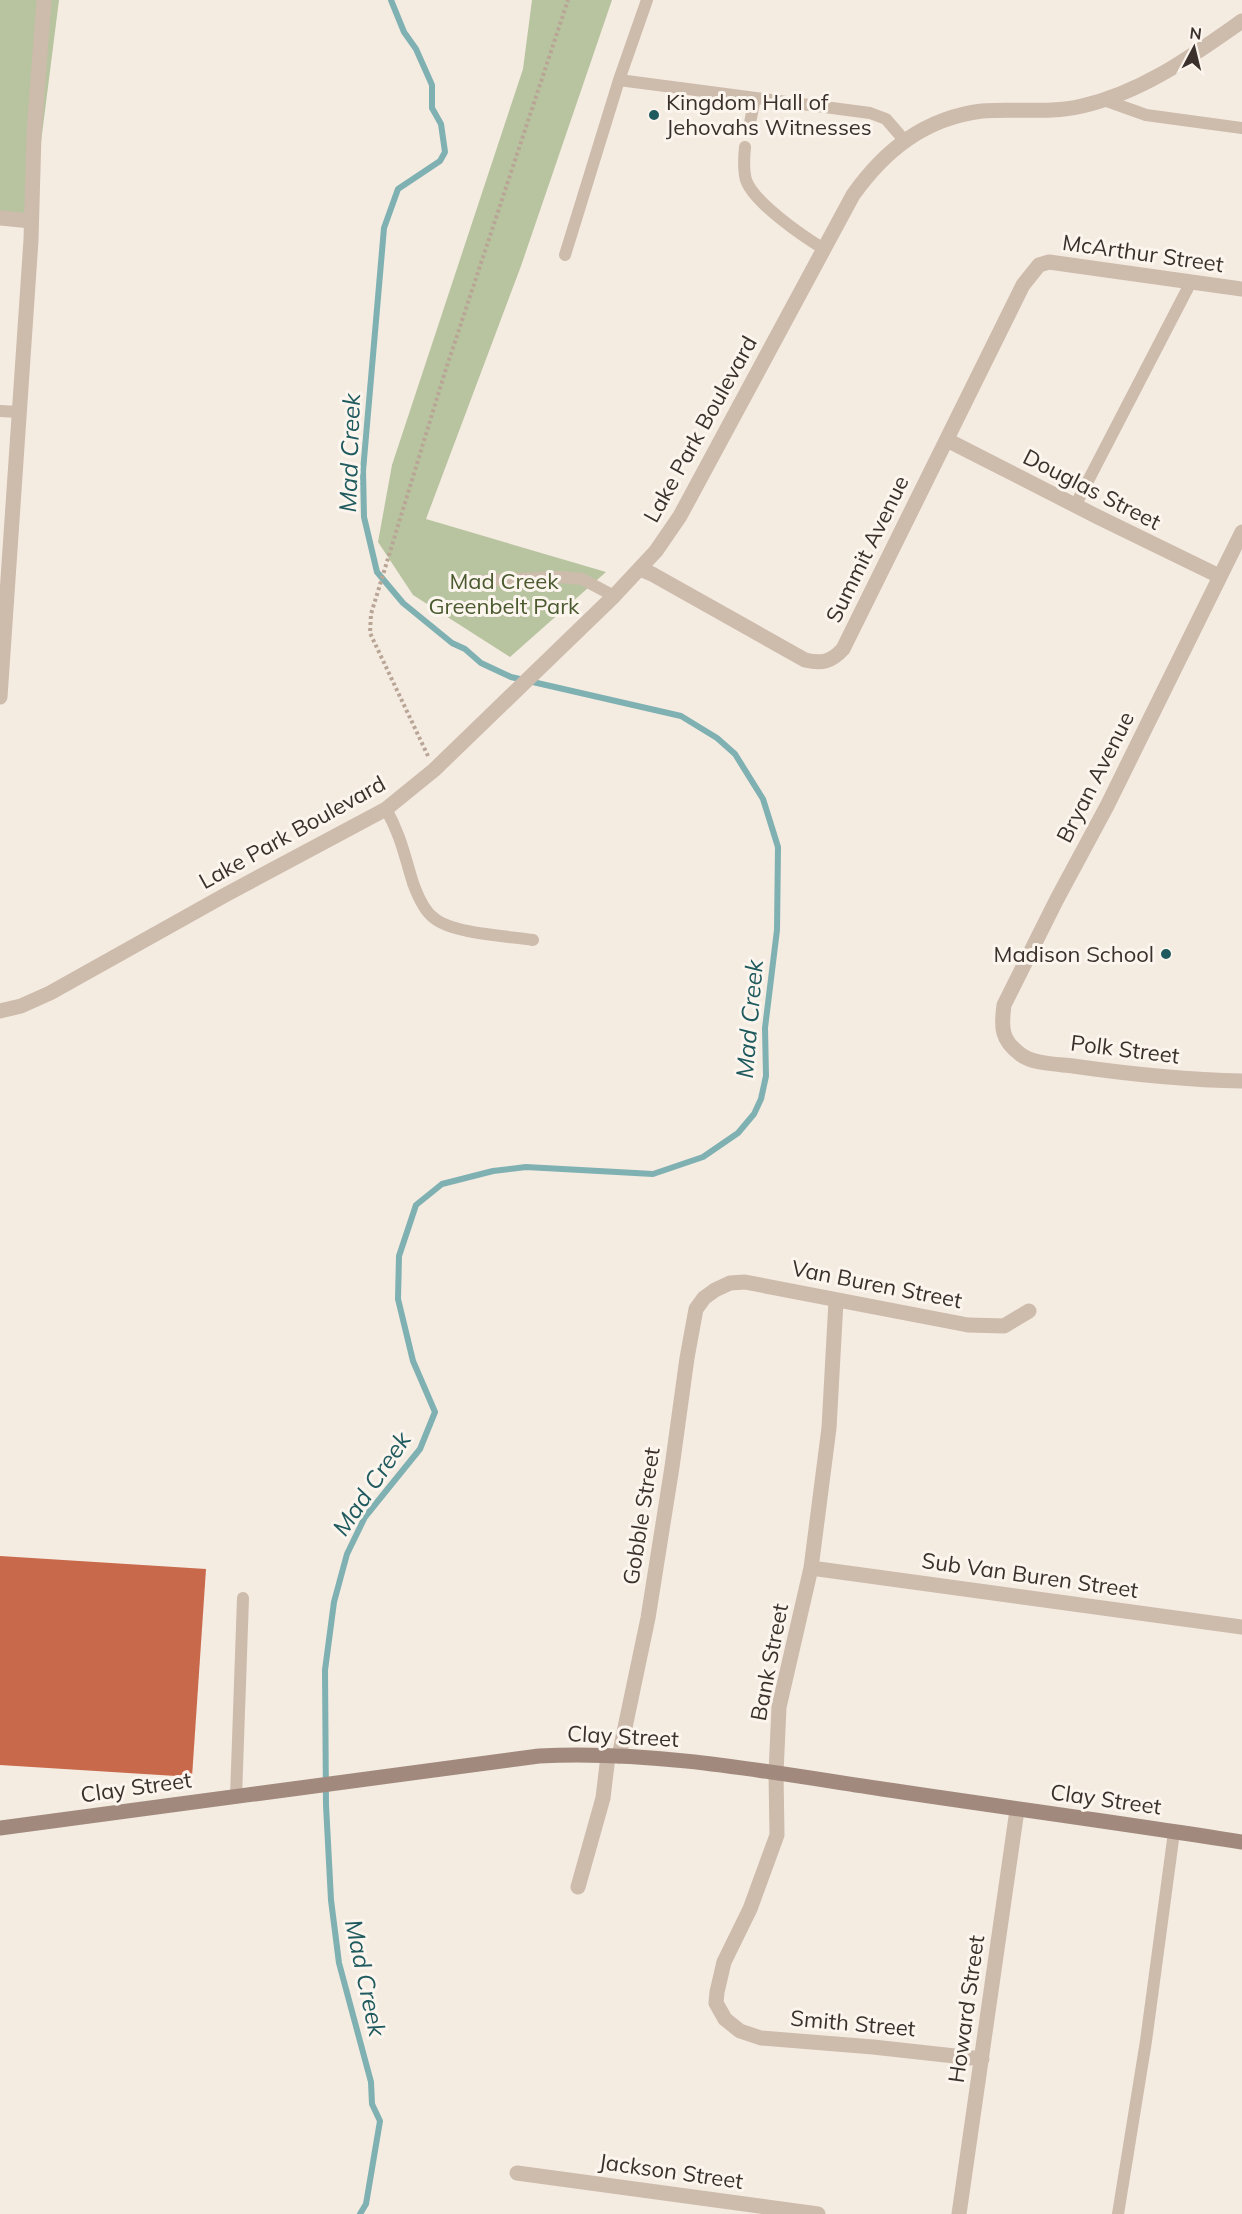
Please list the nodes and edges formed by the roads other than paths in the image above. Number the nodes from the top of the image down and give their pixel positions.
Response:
1 (44, 0) edge
2 (646, 0) edge
3 (1242, 21) edge
4 (620, 80) junction
5 (755, 98) junction
6 (1104, 100) junction
7 (750, 123) dead end
8 (1242, 128) edge
9 (905, 141) junction
10 (745, 147) dead end
11 (0, 218) edge
12 (31, 221) junction
13 (824, 249) junction
14 (565, 255) dead end
15 (1039, 265) joint
16 (1191, 282) junction
17 (1242, 289) edge
18 (0, 411) edge
19 (19, 412) junction
20 (946, 440) junction
21 (1075, 506) junction
22 (1242, 532) edge
23 (640, 569) junction
24 (1219, 576) junction
25 (462, 582) dead end
26 (614, 596) junction
27 (3, 600) edge
28 (0, 697) edge
29 (386, 809) junction
30 (533, 940) dead end
31 (0, 1011) edge
32 (1008, 1043) joint
33 (1242, 1081) edge
34 (715, 1290) joint
35 (836, 1301) junction
36 (1029, 1311) dead end
37 (811, 1568) junction
38 (243, 1598) dead end
39 (1242, 1627) edge
40 (614, 1756) junction
41 (776, 1773) junction
42 (236, 1797) junction
43 (1017, 1810) junction
44 (0, 1828) edge
45 (1174, 1832) junction
46 (1242, 1842) edge
47 (578, 1887) dead end
48 (725, 2019) joint
49 (982, 2059) junction
50 (517, 2173) dead end
51 (818, 2214) edge
52 (958, 2214) edge
53 (1118, 2214) edge

1 - 12 street
2 - 4 lane
3 - 6 street, Lake Park Boulevard
4 - 5 lane
4 - 14 lane
5 - 7 lane
5 - 9 lane
6 - 8 lane
6 - 9 street, Lake Park Boulevard
9 - 13 street, Lake Park Boulevard
10 - 13 lane
11 - 12 street
12 - 19 street
13 - 23 street, Lake Park Boulevard
15 - 16 street, McArthur Street
15 - 20 street, Summit Avenue
16 - 17 street, McArthur Street
16 - 21 lane
18 - 19 lane
19 - 27 street
20 - 21 street, Douglas Street
20 - 23 street, Summit Avenue
21 - 24 street, Douglas Street
22 - 24 street, Bryan Avenue
23 - 26 street, Lake Park Boulevard
24 - 32 street, Bryan Avenue
25 - 26 lane
26 - 29 street, Lake Park Boulevard
27 - 28 street
29 - 30 lane
29 - 31 street, Lake Park Boulevard
32 - 33 street, Polk Street
34 - 35 street, Van Buren Street
34 - 40 street, Gobble Street
35 - 36 street, Van Buren Street
35 - 37 street, Bank Street
37 - 39 street, Sub Van Buren Street
37 - 41 street, Bank Street
38 - 42 lane
40 - 41 main road, Clay Street
40 - 42 main road, Clay Street
40 - 47 street, Gobble Street
41 - 43 main road, Clay Street
41 - 48 street, Bank Street
42 - 44 main road, Clay Street
43 - 45 main road, Clay Street
43 - 49 street, Howard Street
45 - 46 main road, Clay Street
45 - 53 lane
48 - 49 street, Smith Street
49 - 52 street, Howard Street
50 - 51 street, Jackson Street

